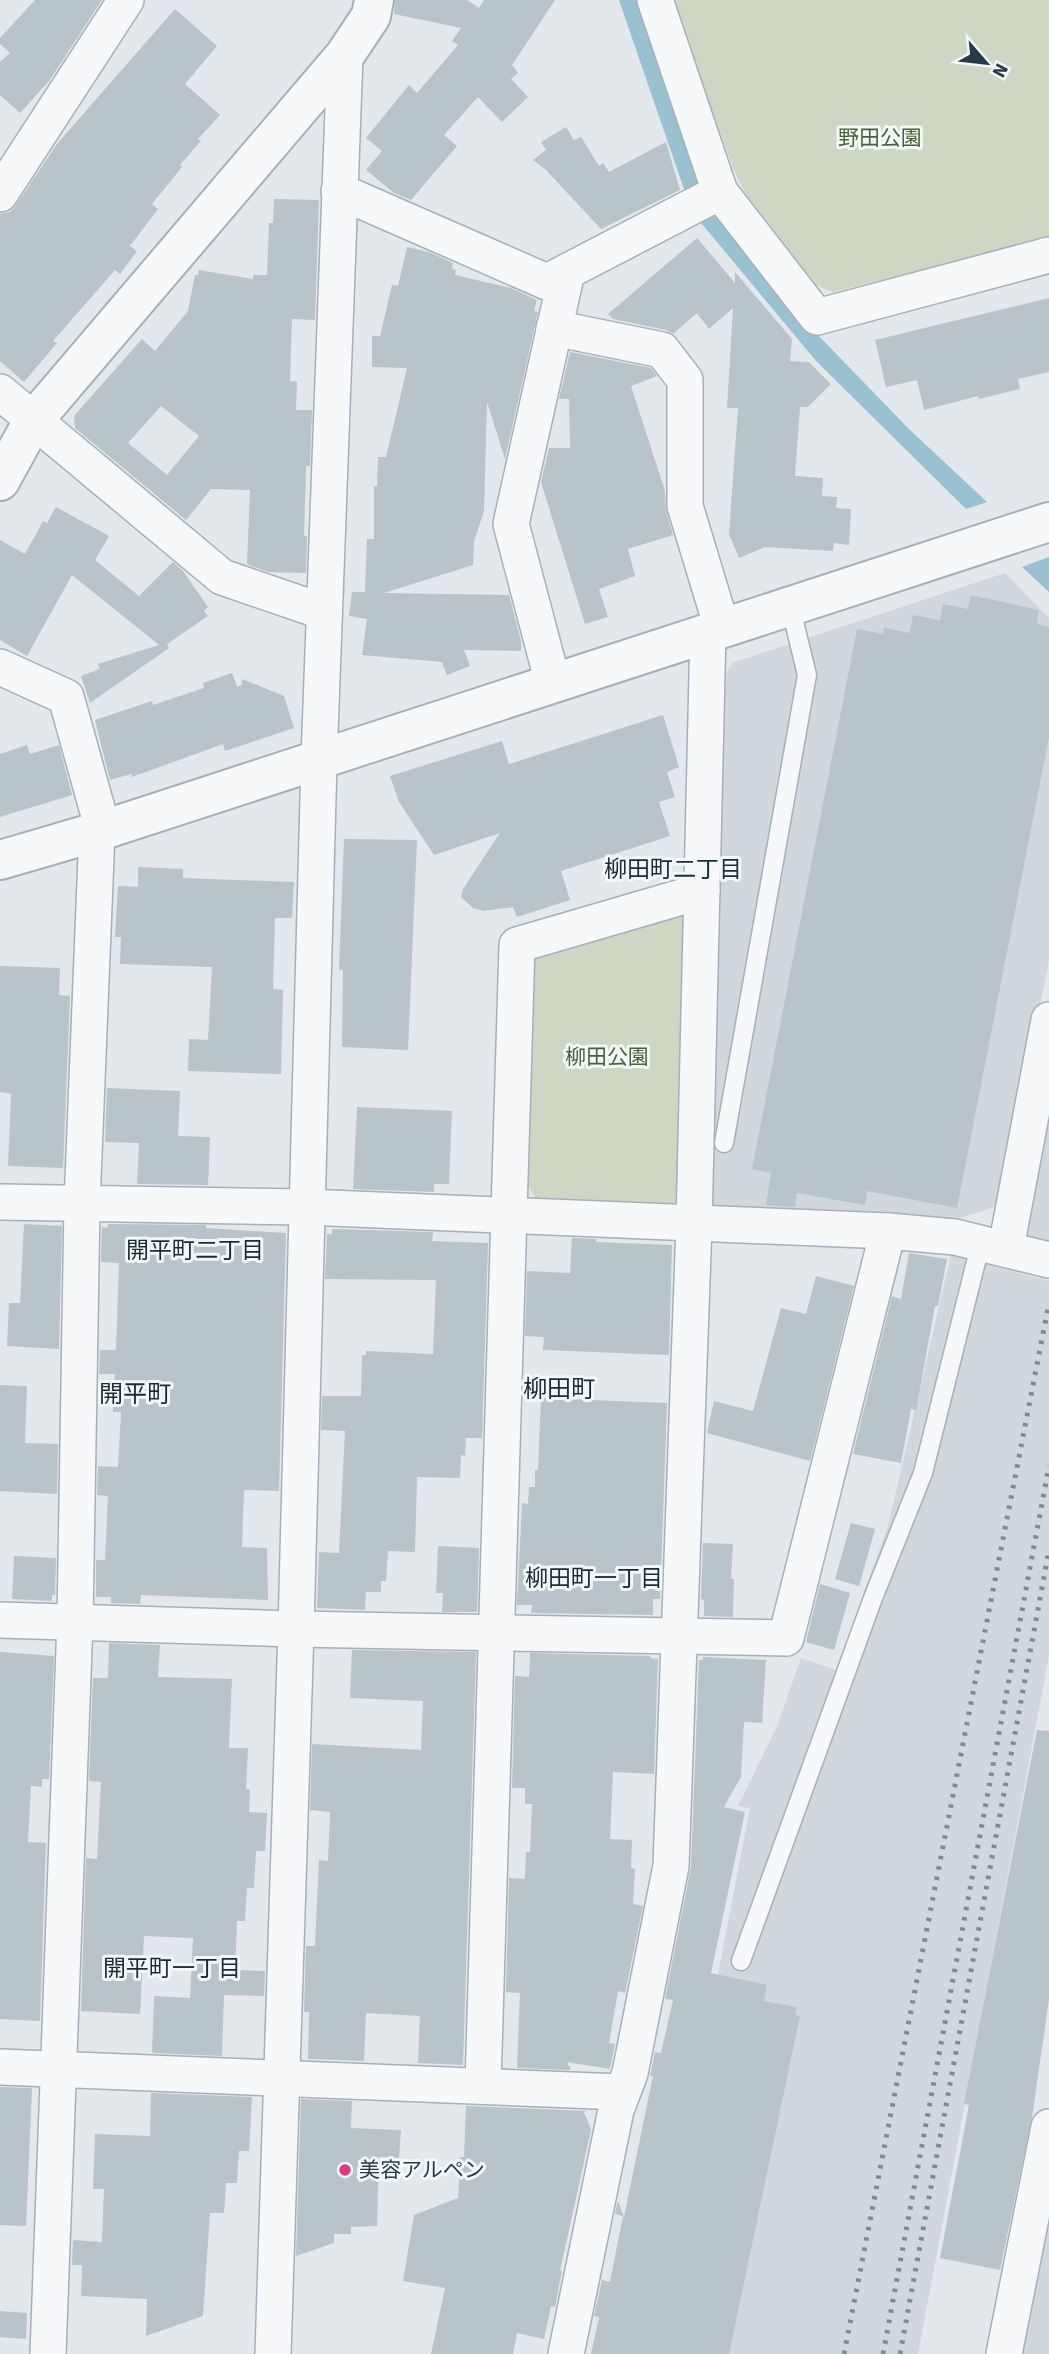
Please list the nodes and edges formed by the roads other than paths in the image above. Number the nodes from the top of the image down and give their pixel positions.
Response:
1 (126, 0) edge
2 (374, 0) edge
3 (655, 0) edge
4 (345, 55) junction
5 (340, 191) junction
6 (0, 194) edge
7 (707, 199) junction
8 (1049, 255) edge
9 (567, 272) junction
10 (554, 328) junction
11 (0, 392) edge
12 (33, 421) junction
13 (0, 481) edge
14 (1046, 531) edge
15 (790, 606) junction
16 (324, 612) junction
17 (715, 630) junction
18 (0, 667) edge
19 (553, 683) junction
20 (318, 760) junction
21 (100, 831) junction
22 (0, 860) edge
23 (702, 891) junction
24 (1049, 1020) edge
25 (724, 1143) dead end
26 (0, 1202) edge
27 (82, 1204) junction
28 (306, 1208) junction
29 (509, 1216) junction
30 (694, 1225) junction
31 (888, 1231) junction
32 (993, 1245) junction
33 (1049, 1260) edge
34 (0, 1620) edge
35 (75, 1621) junction
36 (296, 1629) junction
37 (497, 1633) junction
38 (680, 1637) junction
39 (741, 1961) dead end
40 (0, 2067) edge
41 (57, 2069) junction
42 (283, 2077) junction
43 (483, 2085) junction
44 (622, 2092) junction
45 (1049, 2127) edge
46 (48, 2354) edge
47 (273, 2354) edge
48 (566, 2354) edge
49 (1004, 2354) edge

1 - 6 street
2 - 4 street
3 - 7 street
4 - 5 street
4 - 12 street
5 - 9 street
5 - 16 street
7 - 8 street
7 - 9 street
9 - 10 street
10 - 17 street
10 - 19 street
11 - 12 street
12 - 13 street
12 - 16 street
14 - 15 street
15 - 17 street
15 - 25 lane
16 - 20 street
17 - 19 street
17 - 23 street
18 - 21 street
19 - 20 street
20 - 21 street
20 - 28 street
21 - 22 street
21 - 27 street
23 - 29 street
23 - 30 street
24 - 32 street
26 - 27 street
27 - 28 street
27 - 35 street
28 - 29 street
28 - 36 street
29 - 30 street
29 - 37 street
30 - 31 street
30 - 38 street
31 - 32 street
31 - 38 street
32 - 33 street
32 - 39 lane
34 - 35 street
35 - 36 street
35 - 41 street
36 - 37 street
36 - 42 street
37 - 38 street
37 - 43 street
38 - 44 street
40 - 41 street
41 - 42 street
41 - 46 street
42 - 43 street
42 - 47 street
43 - 44 street
44 - 48 street
45 - 49 street

